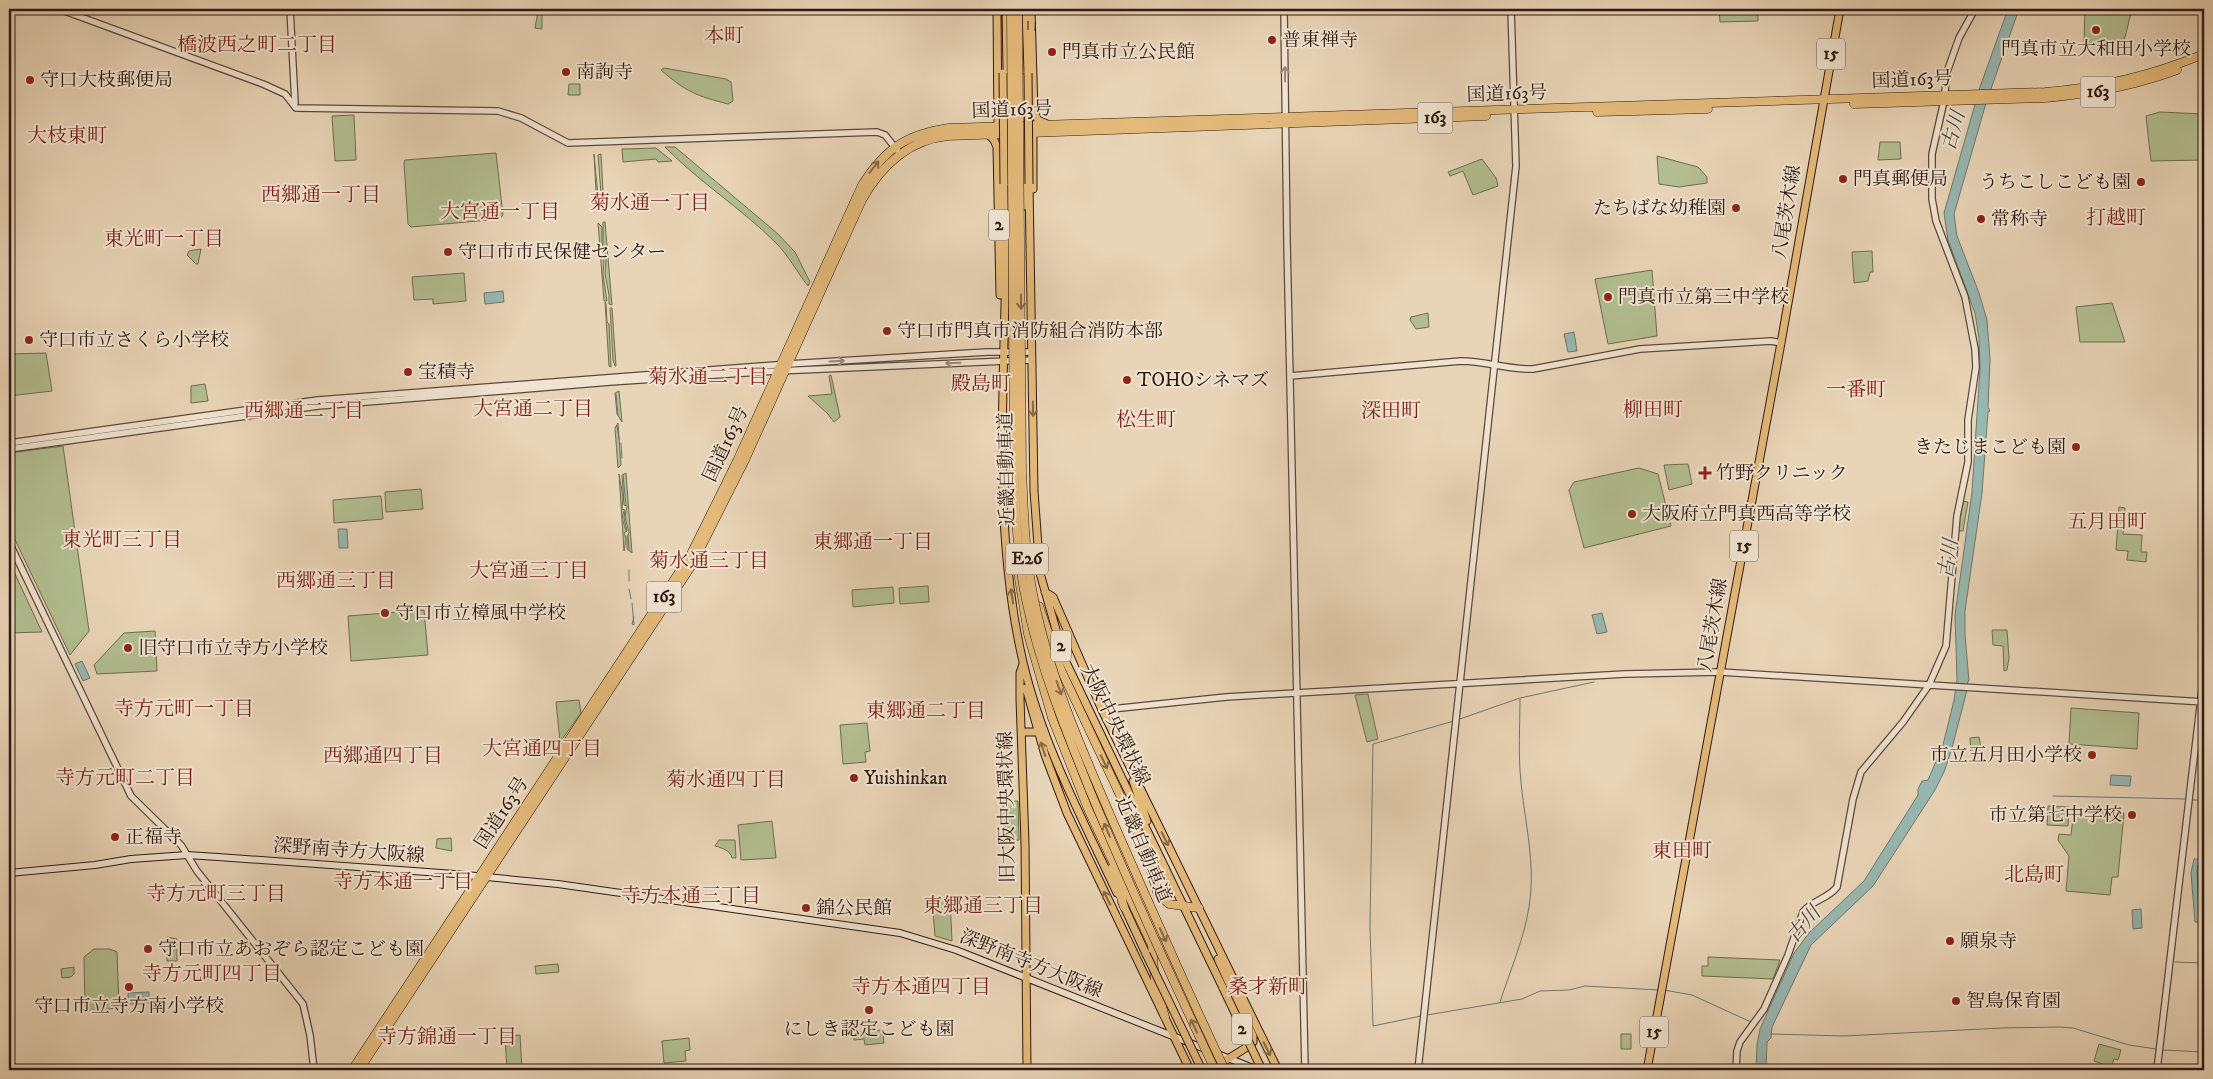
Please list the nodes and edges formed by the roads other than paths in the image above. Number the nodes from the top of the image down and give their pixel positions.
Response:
1 (59, 9) edge
2 (290, 9) edge
3 (997, 9) edge
4 (1004, 9) edge
5 (1011, 9) edge
6 (1017, 9) edge
7 (1030, 9) edge
8 (1048, 9) edge
9 (1284, 9) edge
10 (1511, 9) edge
11 (1840, 9) edge
12 (1975, 9) edge
13 (2204, 54) edge
14 (2204, 60) edge
15 (1989, 97) junction
16 (1948, 98) junction
17 (1824, 102) junction
18 (296, 108) junction
19 (998, 109) junction
20 (1515, 112) junction
21 (1285, 120) junction
22 (975, 128) junction
23 (1049, 128) junction
24 (1016, 129) junction
25 (1033, 129) junction
26 (998, 130) junction
27 (987, 133) junction
28 (1033, 144) junction
29 (894, 147) junction
30 (900, 154) junction
31 (1030, 280) junction
32 (1004, 305) junction
33 (1004, 320) junction
34 (1781, 343) junction
35 (1002, 352) junction
36 (1018, 352) junction
37 (1032, 356) junction
38 (1018, 360) junction
39 (1002, 361) junction
40 (1495, 364) junction
41 (782, 368) junction
42 (1290, 376) junction
43 (9, 443) edge
44 (9, 449) edge
45 (1014, 472) junction
46 (1003, 489) junction
47 (1025, 538) junction
48 (9, 542) edge
49 (1046, 592) junction
50 (1023, 663) junction
51 (1720, 672) junction
52 (2204, 673) edge
53 (1026, 674) junction
54 (1460, 684) junction
55 (1929, 685) junction
56 (1297, 693) junction
57 (2203, 702) edge
58 (1102, 710) junction
59 (1022, 732) junction
60 (1038, 732) junction
61 (1119, 743) junction
62 (1105, 845) junction
63 (1158, 851) junction
64 (187, 855) junction
65 (9, 874) edge
66 (484, 877) junction
67 (1124, 906) junction
68 (1183, 907) junction
69 (1199, 908) junction
70 (1212, 937) junction
71 (1026, 978) junction
72 (1165, 1017) junction
73 (1174, 1037) junction
74 (1228, 1058) junction
75 (314, 1070) edge
76 (352, 1070) edge
77 (360, 1070) edge
78 (1027, 1070) edge
79 (1190, 1070) edge
80 (1202, 1070) edge
81 (1210, 1070) edge
82 (1215, 1070) edge
83 (1225, 1070) edge
84 (1258, 1070) edge
85 (1262, 1070) edge
86 (1278, 1070) edge
87 (1305, 1070) edge
88 (1418, 1070) edge
89 (1647, 1070) edge
90 (1736, 1070) edge
91 (2157, 1070) edge

1 - 18 street
2 - 18 street
3 - 19 main road
4 - 24 main road
4 - 32 main road, 2, bridge
5 - 45 highway, 近畿自動車道 / E26, bridge
6 - 24 main road
6 -> 47 highway, 近畿自動車道 / E26, bridge
7 - 8 street
7 - 23 main road
7 - 31 main road, 大阪中央環状線 / 2, bridge
21 -> 9 street
10 - 20 street
11 - 17 main road, 八尾茨木線 / 15
12 - 16 street
13 - 15 highway, 国道163号 / 163
14 - 15 highway, 国道163号 / 163
15 - 16 highway, 国道163号 / 163
16 - 17 highway, 国道163号 / 163
16 - 55 street
17 - 20 highway, 国道163号 / 163
17 - 34 main road, 八尾茨木線 / 15
18 - 29 street
19 - 22 main road
19 - 26 main road
20 - 21 highway, 国道163号 / 163
20 - 40 street
21 - 23 highway, 国道163号 / 163
21 - 42 street
22 - 26 highway, 国道163号 / 163
22 - 29 highway, 国道163号 / 163
23 - 25 highway, 国道163号 / 163
23 - 28 main road
24 - 25 highway, 国道163号 / 163
24 - 26 highway, 国道163号 / 163
24 - 31 main road
24 - 32 main road
25 - 28 main road, 2
26 - 27 highway, 国道163号 / 163
27 - 30 highway, 国道163号 / 163
27 - 33 main road, 2
28 - 31 main road, 2
29 - 30 street
41 -> 29 highway, 国道163号 / 163
30 - 41 highway, 国道163号 / 163
31 - 37 main road, 大阪中央環状線 / 2
32 - 33 main road, 2
33 - 35 main road, 2
34 - 40 street
34 - 51 main road, 八尾茨木線 / 15
35 - 36 street
35 - 39 main road, 2
41 -> 35 street
36 - 37 street
36 - 38 main road
37 - 38 street
37 -> 49 main road, 大阪中央環状線 / 2
38 - 39 street
38 - 46 main road
39 -> 41 street
39 - 46 main road, 2
40 - 42 street
40 - 54 street
41 - 43 street
41 - 44 street
41 - 66 highway, 国道163号 / 163
42 - 56 street
45 - 62 highway, bridge
82 -> 45 highway, 近畿自動車道 / E26, bridge
50 -> 46 main road, 2
47 -> 68 highway, bridge
47 -> 83 highway, 近畿自動車道 / E26, bridge
48 - 64 street
49 - 58 main road, 2
49 - 63 main road, 大阪中央環状線 / 2
50 - 53 main road, 2
50 - 59 main road, 旧大阪中央環状線 / 2
51 - 54 street
51 - 55 street
51 - 89 main road, 八尾茨木線 / 15
52 - 57 street
53 - 60 main road, 2
53 - 67 main road, 2
54 - 56 street
54 - 88 street
55 - 57 street
55 - 90 street
56 - 58 street
56 - 87 street
57 - 91 street
58 - 61 main road, 2
59 - 60 main road
59 - 71 main road, 旧大阪中央環状線 / 2
72 -> 60 main road, 2
61 - 63 main road
61 -> 69 main road, 2
62 - 67 highway, 2
62 - 72 highway, 2
63 - 68 main road, 大阪中央環状線 / 2
64 - 65 main road, 深野南寺方大阪線
64 - 66 main road, 深野南寺方大阪線
64 - 75 street
66 - 71 main road, 深野南寺方大阪線
66 - 76 highway, 国道163号 / 163
66 - 77 highway, 国道163号 / 163
67 - 80 main road, 2, bridge
68 - 69 highway
68 - 85 main road, 大阪中央環状線 / 2, bridge
69 - 70 main road, 2
70 - 74 main road
70 -> 86 main road, 2
71 - 73 main road, 深野南寺方大阪線
71 - 78 main road, 旧大阪中央環状線 / 2
72 - 73 main road, 2
73 - 74 main road, 深野南寺方大阪線
73 - 79 main road, 2
74 - 81 main road
74 - 84 main road, 深野南寺方大阪線

